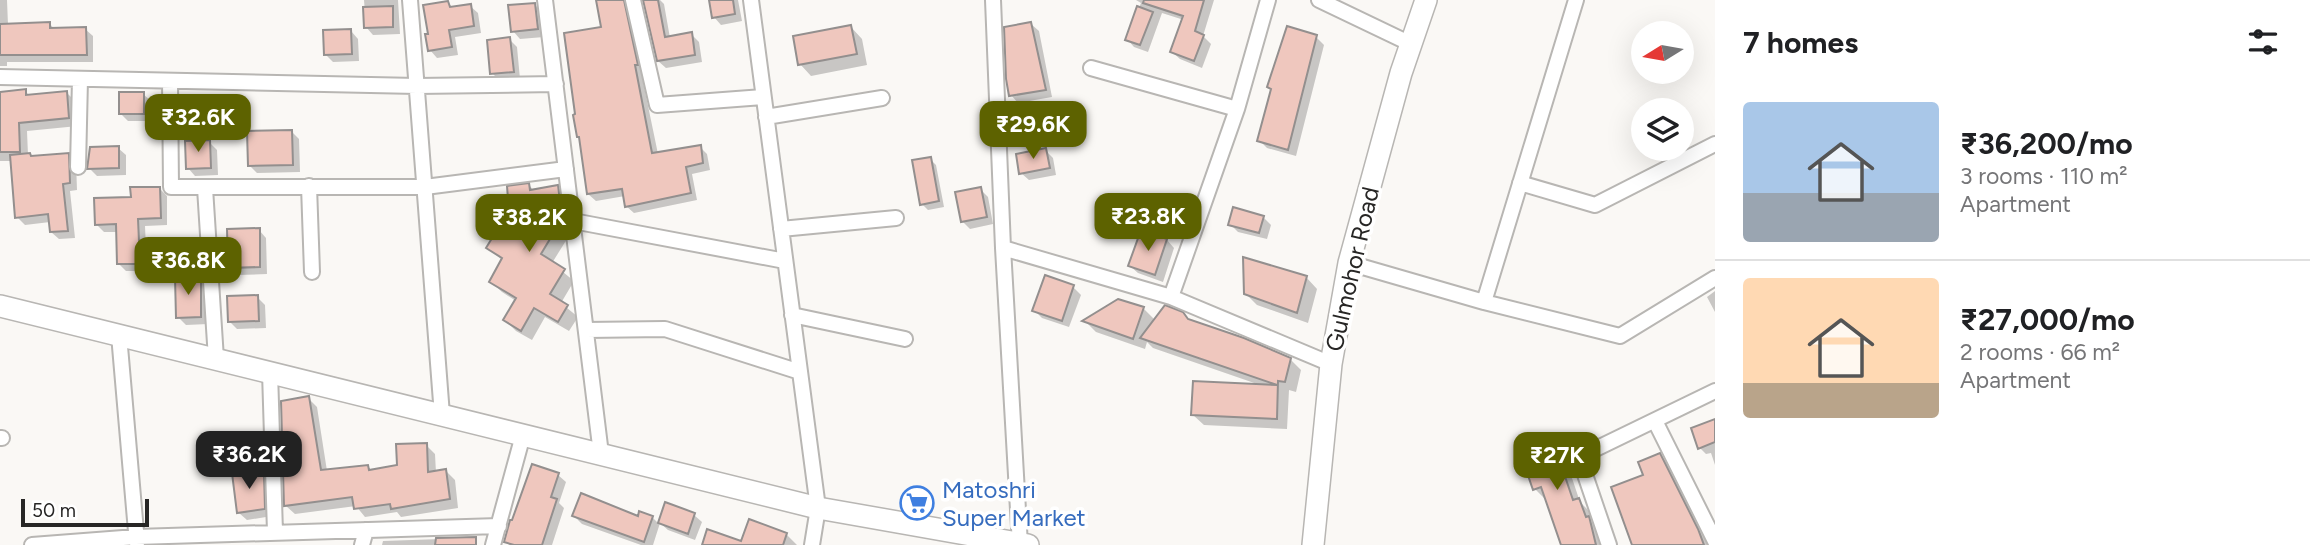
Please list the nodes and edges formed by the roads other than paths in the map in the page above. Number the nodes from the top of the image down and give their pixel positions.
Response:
1 (410, 0) edge
2 (545, 0) edge
3 (633, 0) edge
4 (751, 0) edge
5 (993, 0) edge
6 (1268, 0) edge
7 (1319, 0) edge
8 (1426, 0) edge
9 (1576, 0) edge
10 (1411, 44) junction
11 (1091, 68) dead end
12 (0, 77) edge
13 (80, 79) junction
14 (170, 81) junction
15 (556, 84) junction
16 (417, 86) junction
17 (763, 97) junction
18 (882, 98) dead end
19 (1237, 109) junction
20 (766, 117) junction
21 (1715, 144) edge
22 (78, 167) dead end
23 (566, 169) junction
24 (1520, 183) junction
25 (309, 186) junction
26 (205, 187) junction
27 (425, 187) junction
28 (896, 218) dead end
29 (573, 221) junction
30 (781, 229) junction
31 (1003, 248) junction
32 (785, 261) junction
33 (1349, 263) junction
34 (312, 272) dead end
35 (1715, 278) edge
36 (1171, 297) junction
37 (1484, 302) junction
38 (0, 306) edge
39 (792, 315) junction
40 (586, 330) junction
41 (119, 335) junction
42 (905, 339) dead end
43 (216, 359) junction
44 (1331, 364) junction
45 (270, 372) junction
46 (800, 372) junction
47 (1715, 391) edge
48 (442, 415) junction
49 (1655, 421) junction
50 (523, 435) junction
51 (601, 454) junction
52 (818, 508) junction
53 (499, 526) junction
54 (366, 530) junction
55 (275, 533) junction
56 (137, 541) edge
57 (1715, 541) edge
58 (1022, 544) edge
59 (32, 545) edge
60 (362, 545) edge
61 (493, 545) edge
62 (812, 545) edge
63 (1313, 545) edge
64 (1609, 545) edge

1 - 16 street
2 - 15 street
3 - 17 street
4 - 17 street
5 - 31 street
6 - 19 street
7 - 10 street
8 - 10 street, Gulmohor Road
9 - 24 street
10 - 33 street, Gulmohor Road
11 - 19 street
12 - 13 street
13 - 14 street
13 - 22 street
14 - 16 street
14 - 26 street
15 - 16 street
15 - 23 street
16 - 27 street
17 - 20 street
18 - 20 street
19 - 36 street
20 - 30 street
21 - 24 street
23 - 27 street
23 - 29 street
24 - 37 street
25 - 26 street
25 - 27 street
25 - 34 street
26 - 43 street
27 - 48 street
28 - 30 street
29 - 32 street
29 - 40 street
30 - 32 street
31 - 36 street
31 - 58 street
32 - 39 street
33 - 37 street
33 - 44 street, Gulmohor Road
35 - 37 street
36 - 44 street
38 - 41 street
39 - 42 street
39 - 46 street
40 - 46 street
40 - 51 street
41 - 43 street
41 - 56 street
43 - 45 street
44 - 63 street, Gulmohor Road
45 - 48 street
45 - 55 street
46 - 52 street
47 - 49 street
48 - 50 street
49 - 57 street
49 - 64 street
50 - 51 street
50 - 53 street
51 - 52 street
52 - 58 street
52 - 62 street
53 - 54 street
53 - 61 street
54 - 55 street
54 - 60 street
55 - 56 street
56 - 59 street

